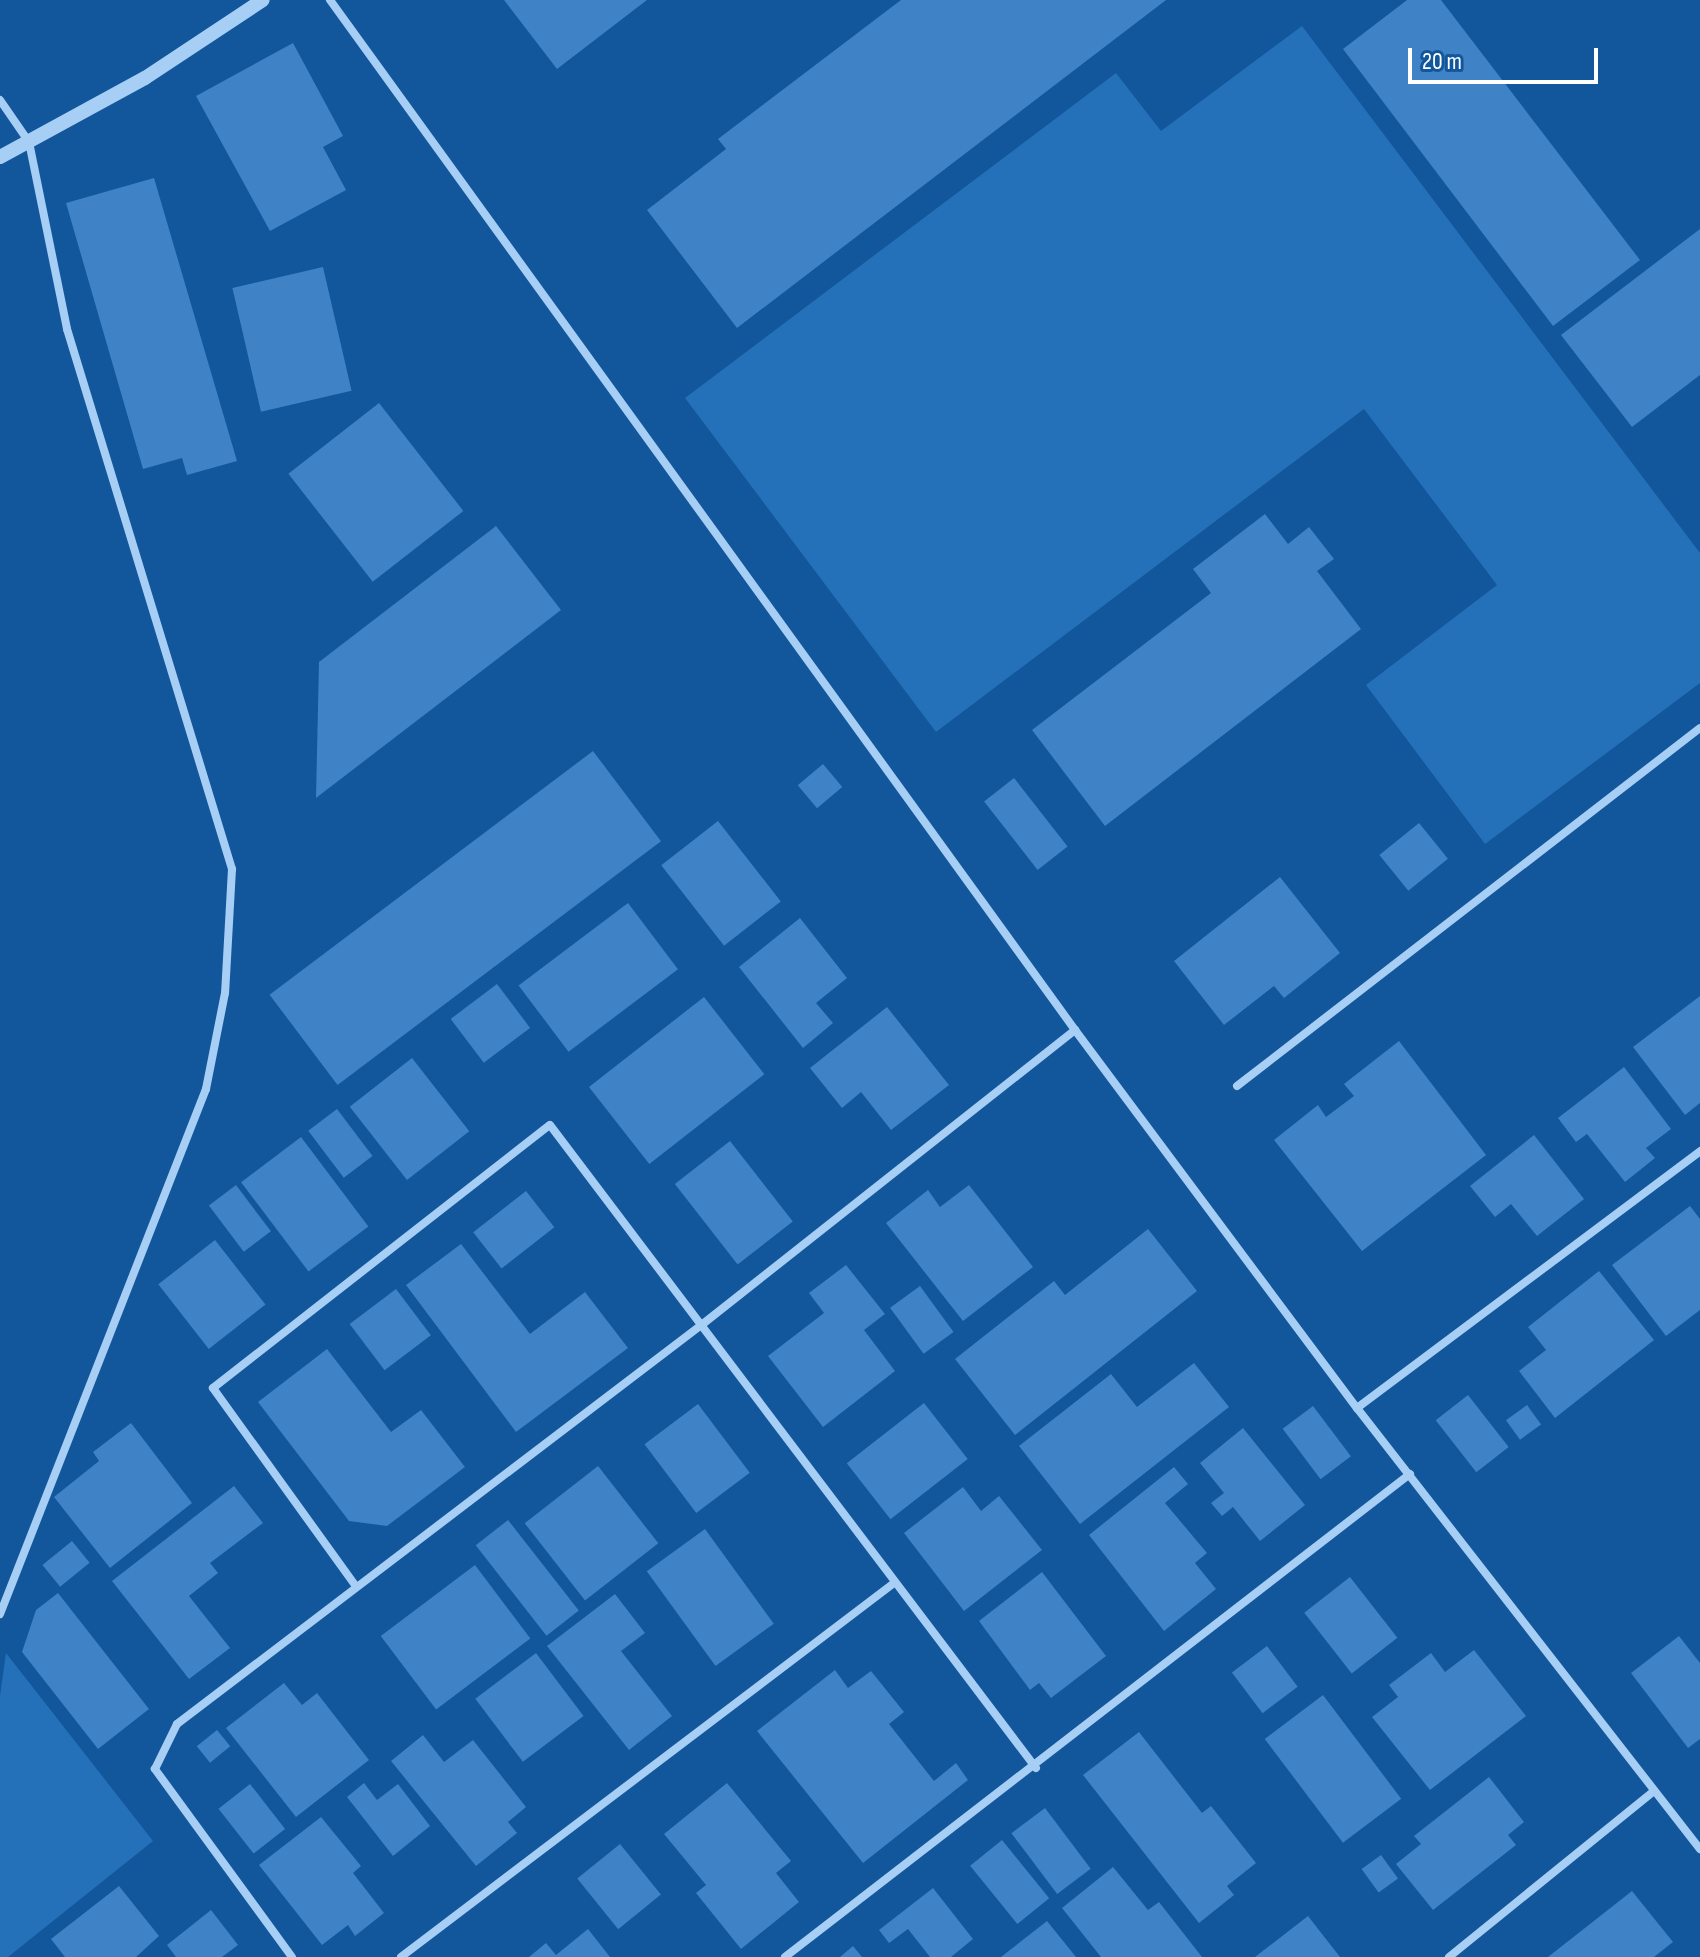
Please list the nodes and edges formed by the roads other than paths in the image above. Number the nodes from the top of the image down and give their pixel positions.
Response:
1 (263, 0) edge
2 (330, 0) edge
3 (0, 100) edge
4 (29, 142) junction
5 (0, 157) edge
6 (1700, 728) edge
7 (1075, 1030) junction
8 (1237, 1086) dead end
9 (1700, 1151) edge
10 (704, 1323) junction
11 (1357, 1408) junction
12 (1410, 1474) junction
13 (894, 1583) junction
14 (355, 1585) junction
15 (0, 1614) edge
16 (1036, 1768) junction
17 (1654, 1791) junction
18 (1700, 1849) edge
19 (292, 1957) edge
20 (401, 1957) edge
21 (785, 1957) edge
22 (1449, 1957) edge

1 - 4 street
2 - 7 street
3 - 4 street
4 - 5 street
4 - 15 street
6 - 8 street
7 - 10 street
7 - 11 street
9 - 11 street
10 - 13 street
10 - 14 street
10 - 14 street
11 - 12 street
12 - 16 street
12 - 17 street
13 - 16 street
13 - 20 street
14 - 19 street
16 - 21 street
17 - 18 street
17 - 22 street

